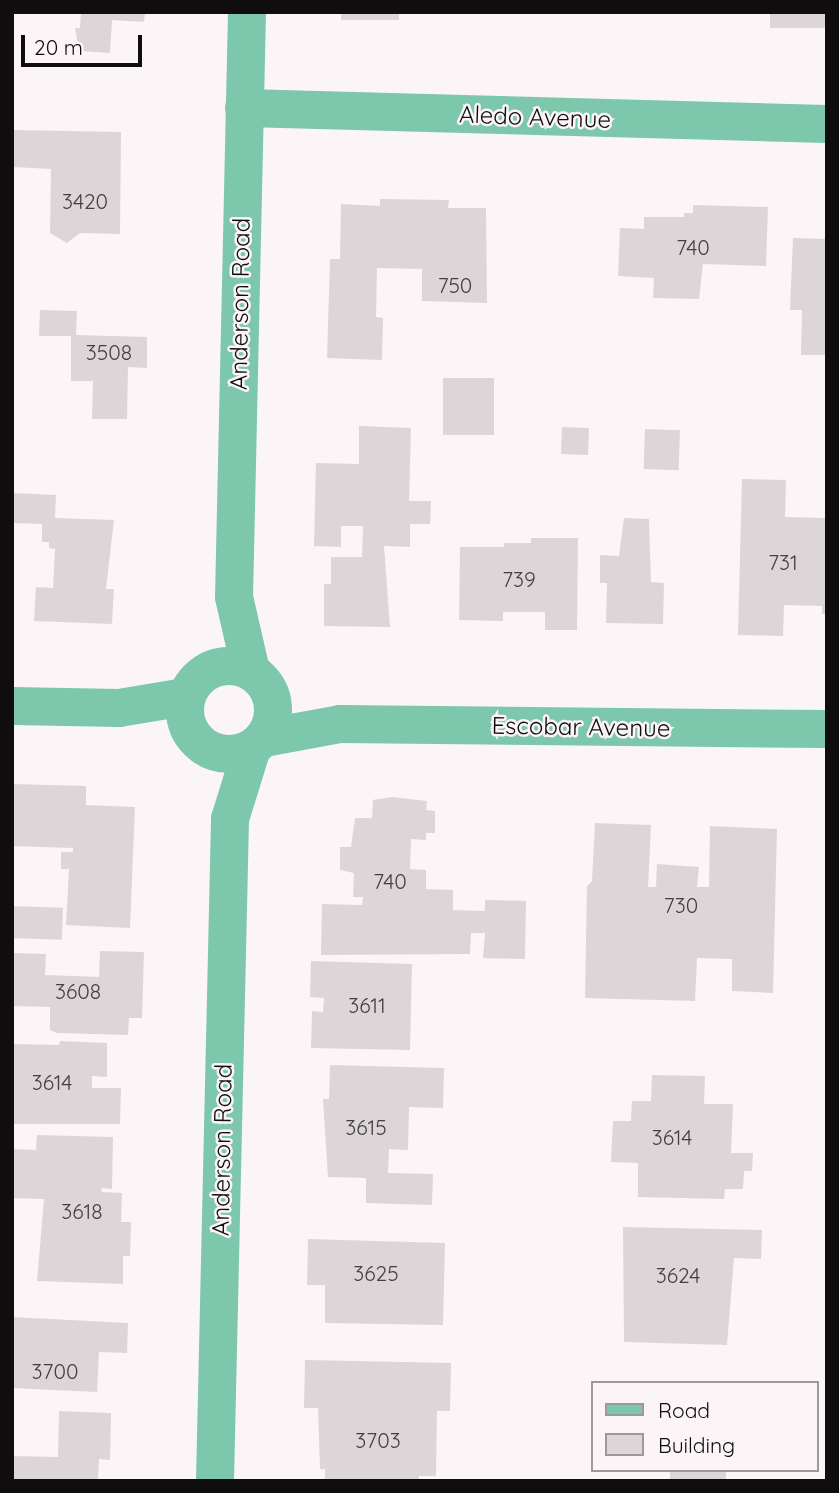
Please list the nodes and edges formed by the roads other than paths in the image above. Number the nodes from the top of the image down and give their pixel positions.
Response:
1 (247, 12) edge
2 (244, 108) junction
3 (827, 124) edge
4 (234, 597) junction
5 (261, 684) junction
6 (12, 706) edge
7 (196, 712) junction
8 (334, 724) junction
9 (827, 729) edge
10 (258, 743) junction
11 (230, 819) junction
12 (215, 1481) edge

1 - 2 street, Anderson Road
2 - 3 street, Aledo Avenue
2 - 4 street, Anderson Road
4 - 5 street, Anderson Road
4 - 7 street, Anderson Road
5 - 7 street, Escobar Avenue
5 - 8 street, Escobar Avenue
5 - 10 street, Anderson Road
6 - 7 street
7 - 10 street, Escobar Avenue
7 - 11 street, Anderson Road
8 - 9 street, Escobar Avenue
8 - 10 street, Escobar Avenue
10 - 11 street, Anderson Road
11 - 12 street, Anderson Road

